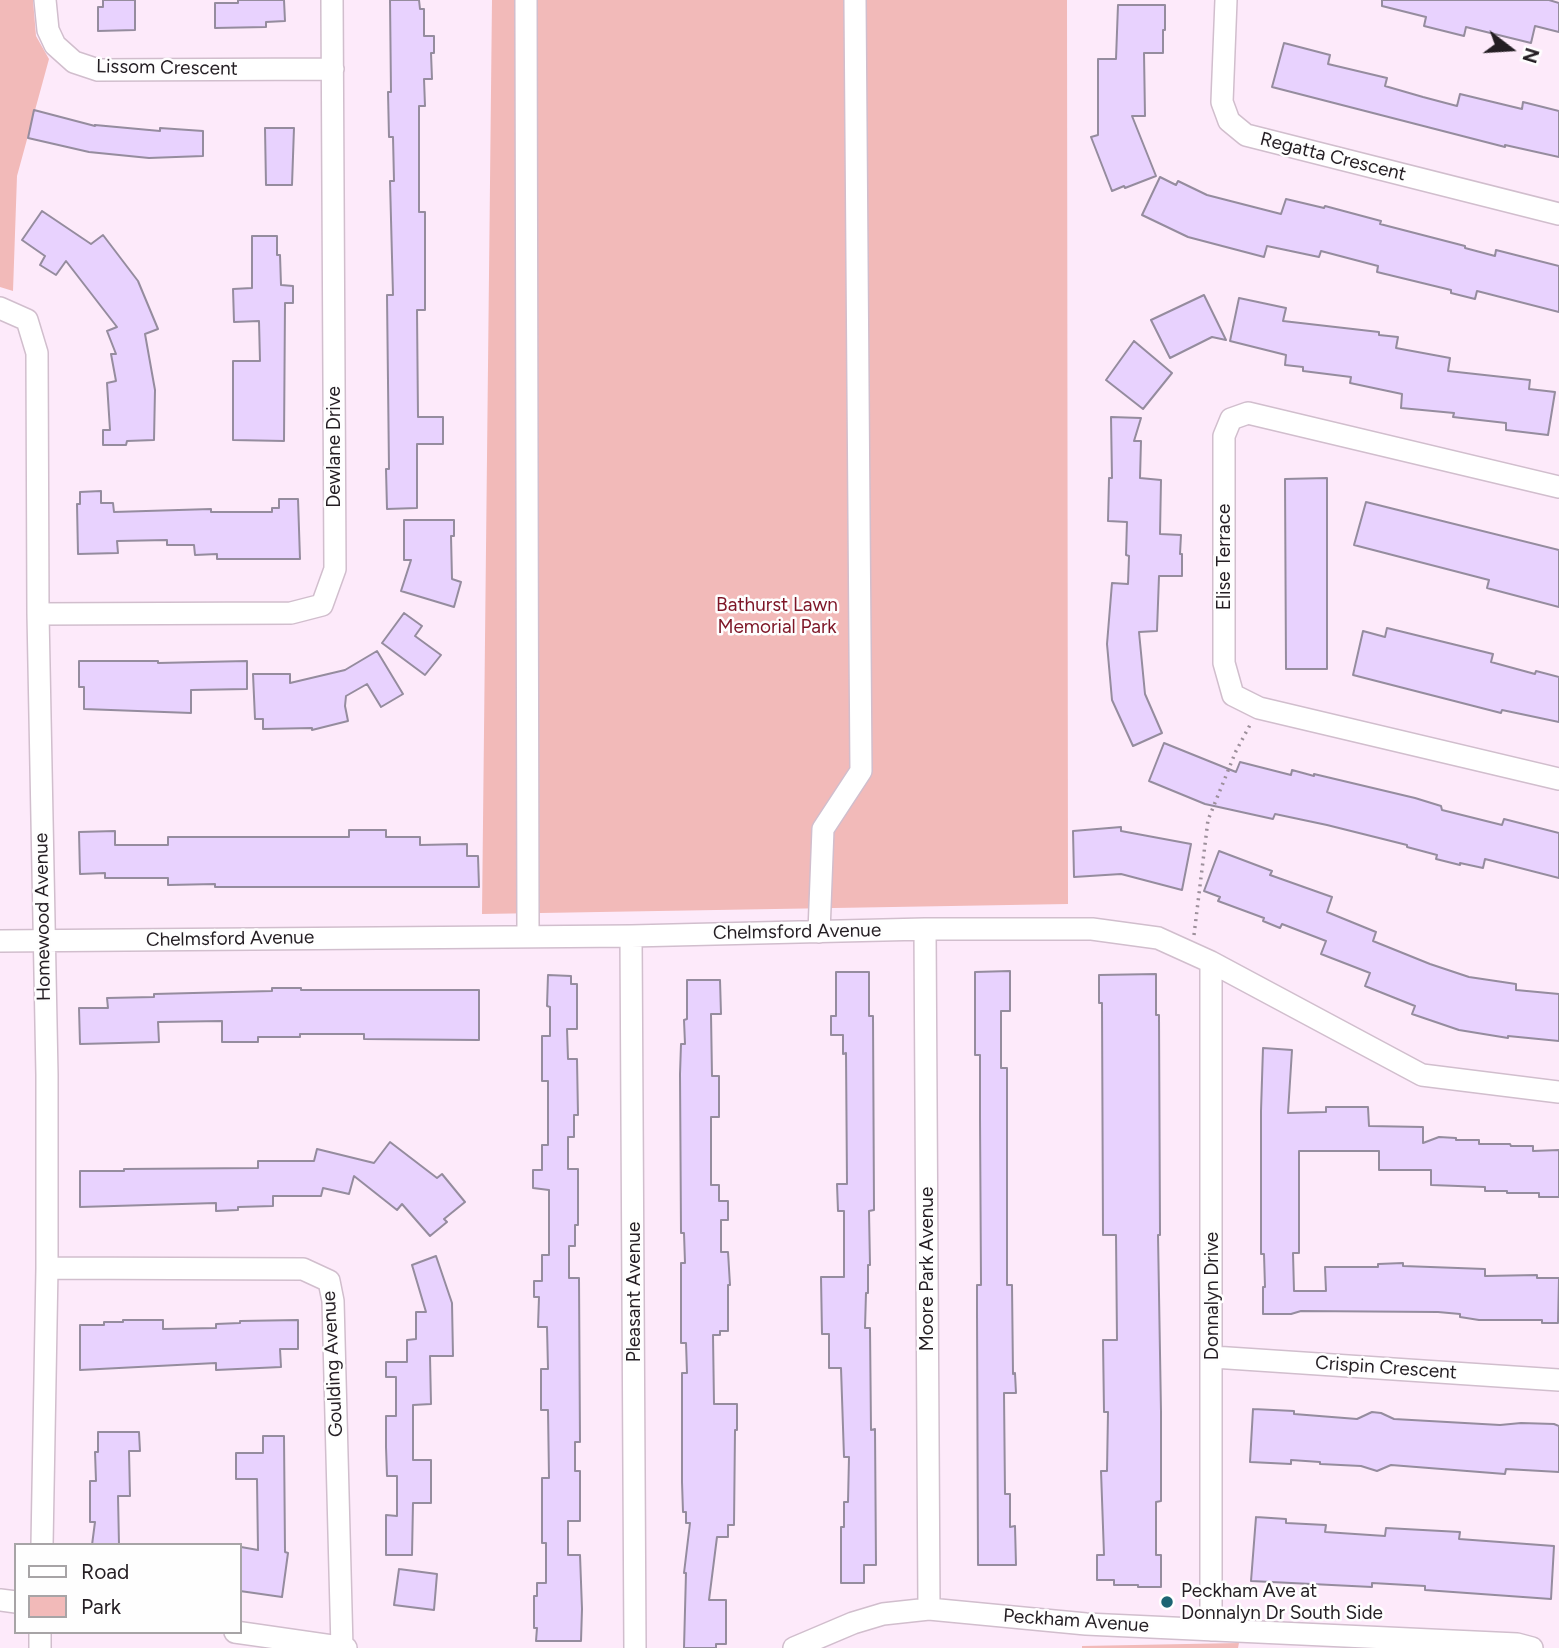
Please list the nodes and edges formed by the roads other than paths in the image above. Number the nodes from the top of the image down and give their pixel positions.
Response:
1 (45, 0) edge
2 (332, 0) edge
3 (526, 0) edge
4 (855, 0) edge
5 (1226, 0) edge
6 (333, 69) junction
7 (1559, 214) edge
8 (0, 308) edge
9 (1559, 487) edge
10 (38, 614) junction
11 (1559, 779) edge
12 (925, 929) junction
13 (819, 932) junction
14 (528, 936) junction
15 (631, 936) junction
16 (0, 941) edge
17 (43, 941) junction
18 (1202, 957) junction
19 (1559, 1092) edge
20 (47, 1268) junction
21 (1213, 1357) junction
22 (1559, 1380) edge
23 (42, 1543) edge
24 (929, 1609) junction
25 (1211, 1630) junction
26 (242, 1633) edge
27 (344, 1648) edge
28 (635, 1648) edge
29 (794, 1648) edge
30 (1532, 1648) edge

1 - 6 street, Lissom Crescent
2 - 6 street, Dewlane Drive
3 - 14 street
4 - 13 street
5 - 7 street, Regatta Crescent
6 - 10 street, Dewlane Drive
8 - 10 street, Homewood Avenue
9 - 11 street, Elise Terrace
10 - 17 street, Homewood Avenue
12 - 13 street, Chelmsford Avenue
12 - 18 street, Chelmsford Avenue
12 - 24 street, Moore Park Avenue
13 - 15 street, Chelmsford Avenue
14 - 15 street, Chelmsford Avenue
14 - 17 street, Chelmsford Avenue
15 - 28 street, Pleasant Avenue
16 - 17 street, Chelmsford Avenue
17 - 20 street, Homewood Avenue
18 - 19 street, Chelmsford Avenue
18 - 21 street, Donnalyn Drive
20 - 23 street, Homewood Avenue
20 - 27 street, Goulding Avenue
21 - 22 street, Crispin Crescent
21 - 25 street, Donnalyn Drive
24 - 25 street, Peckham Avenue
24 - 29 street, Peckham Avenue
25 - 30 street, Peckham Avenue
26 - 27 street

